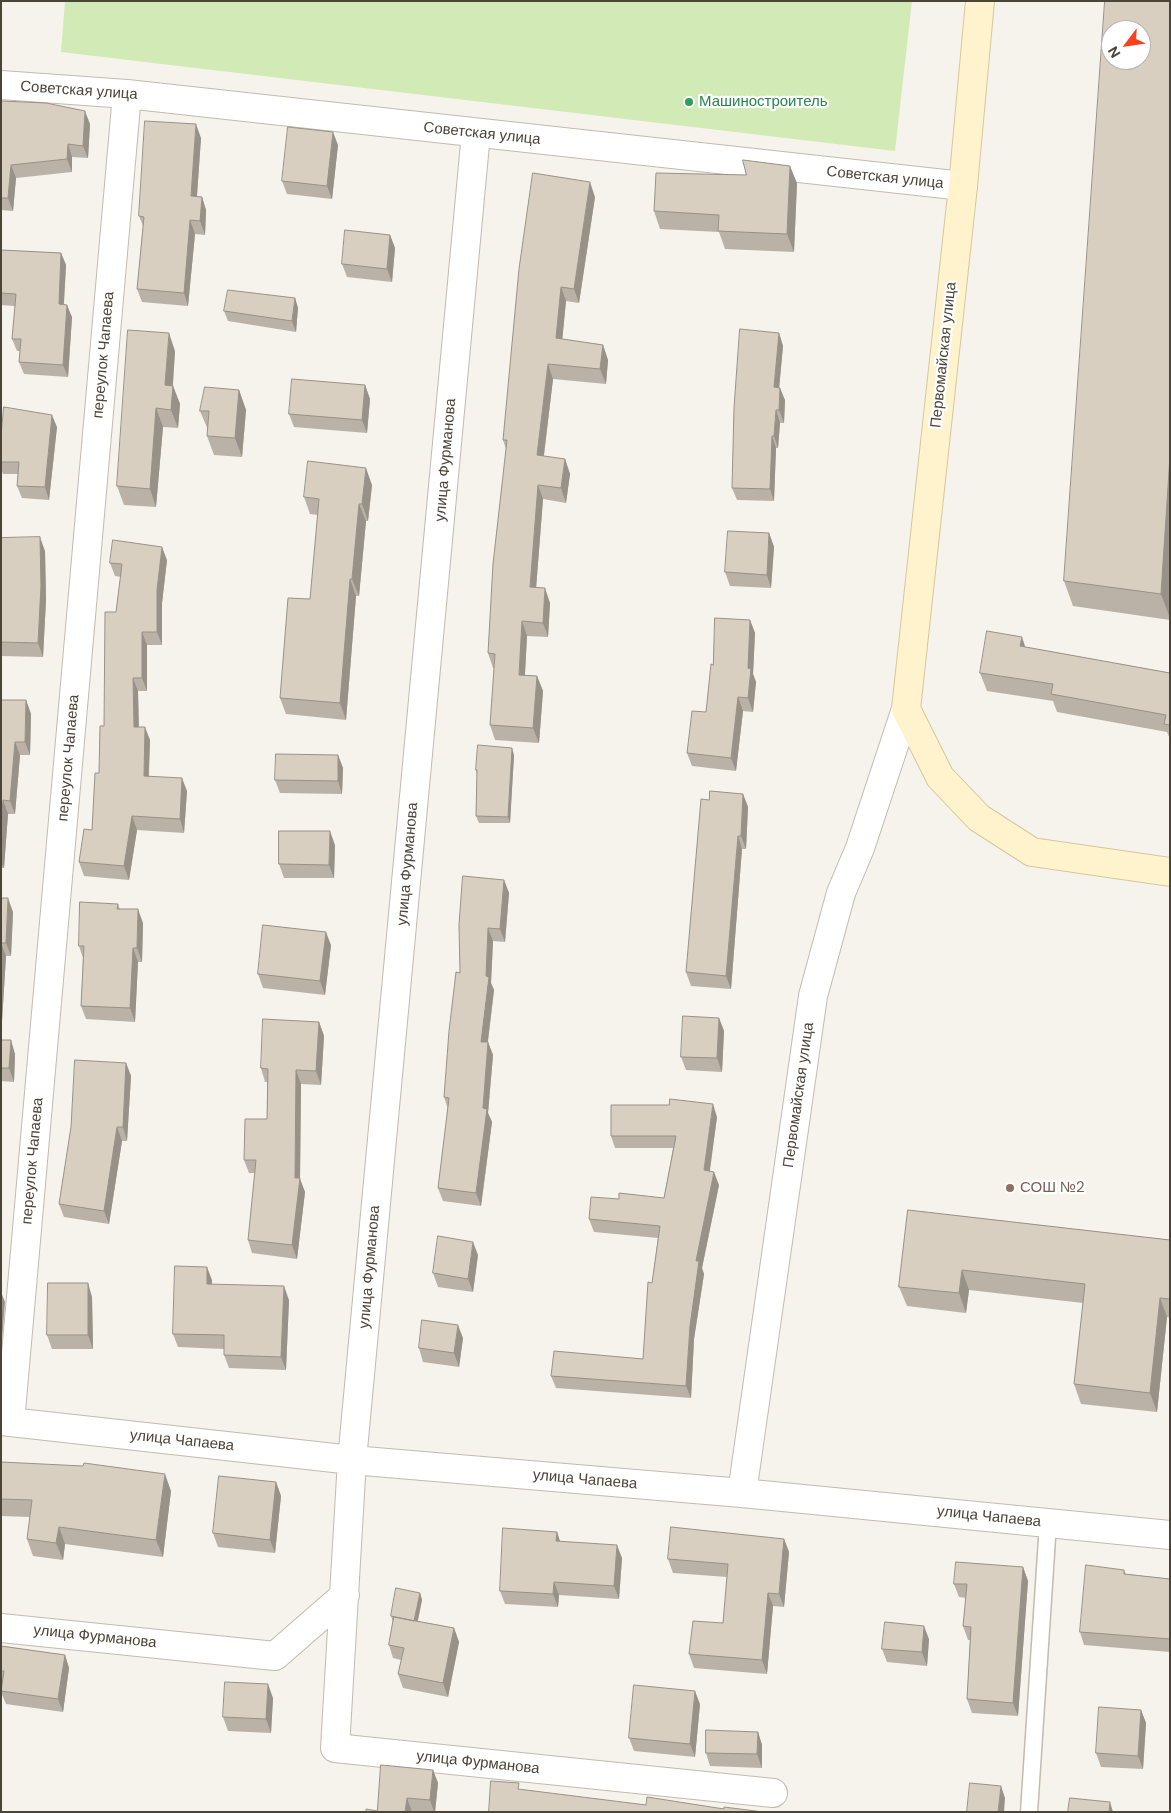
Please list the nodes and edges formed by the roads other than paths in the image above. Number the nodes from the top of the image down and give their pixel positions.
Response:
1 (980, 1) edge
2 (1, 85) edge
3 (127, 94) junction
4 (476, 133) junction
5 (963, 186) junction
6 (906, 709) junction
7 (1170, 872) edge
8 (6, 1421) edge
9 (352, 1460) junction
10 (742, 1493) junction
11 (1048, 1522) junction
12 (1170, 1535) edge
13 (346, 1595) junction
14 (1, 1628) edge
15 (773, 1793) dead end
16 (1029, 1812) edge

1 - 5 main road, Первомайская улица
2 - 3 street, Советская улица
3 - 4 street, Советская улица
3 - 8 street, переулок Чапаева
4 - 5 street, Советская улица
4 - 9 street, улица Фурманова
5 - 6 main road, Первомайская улица
6 - 7 main road
6 - 10 street, Первомайская улица
8 - 9 street, улица Чапаева
9 - 10 street, улица Чапаева
9 - 13 street, улица Фурманова
10 - 11 street, улица Чапаева
11 - 12 street, улица Чапаева
11 - 16 lane
13 - 14 street, улица Фурманова
13 - 15 street, улица Фурманова

